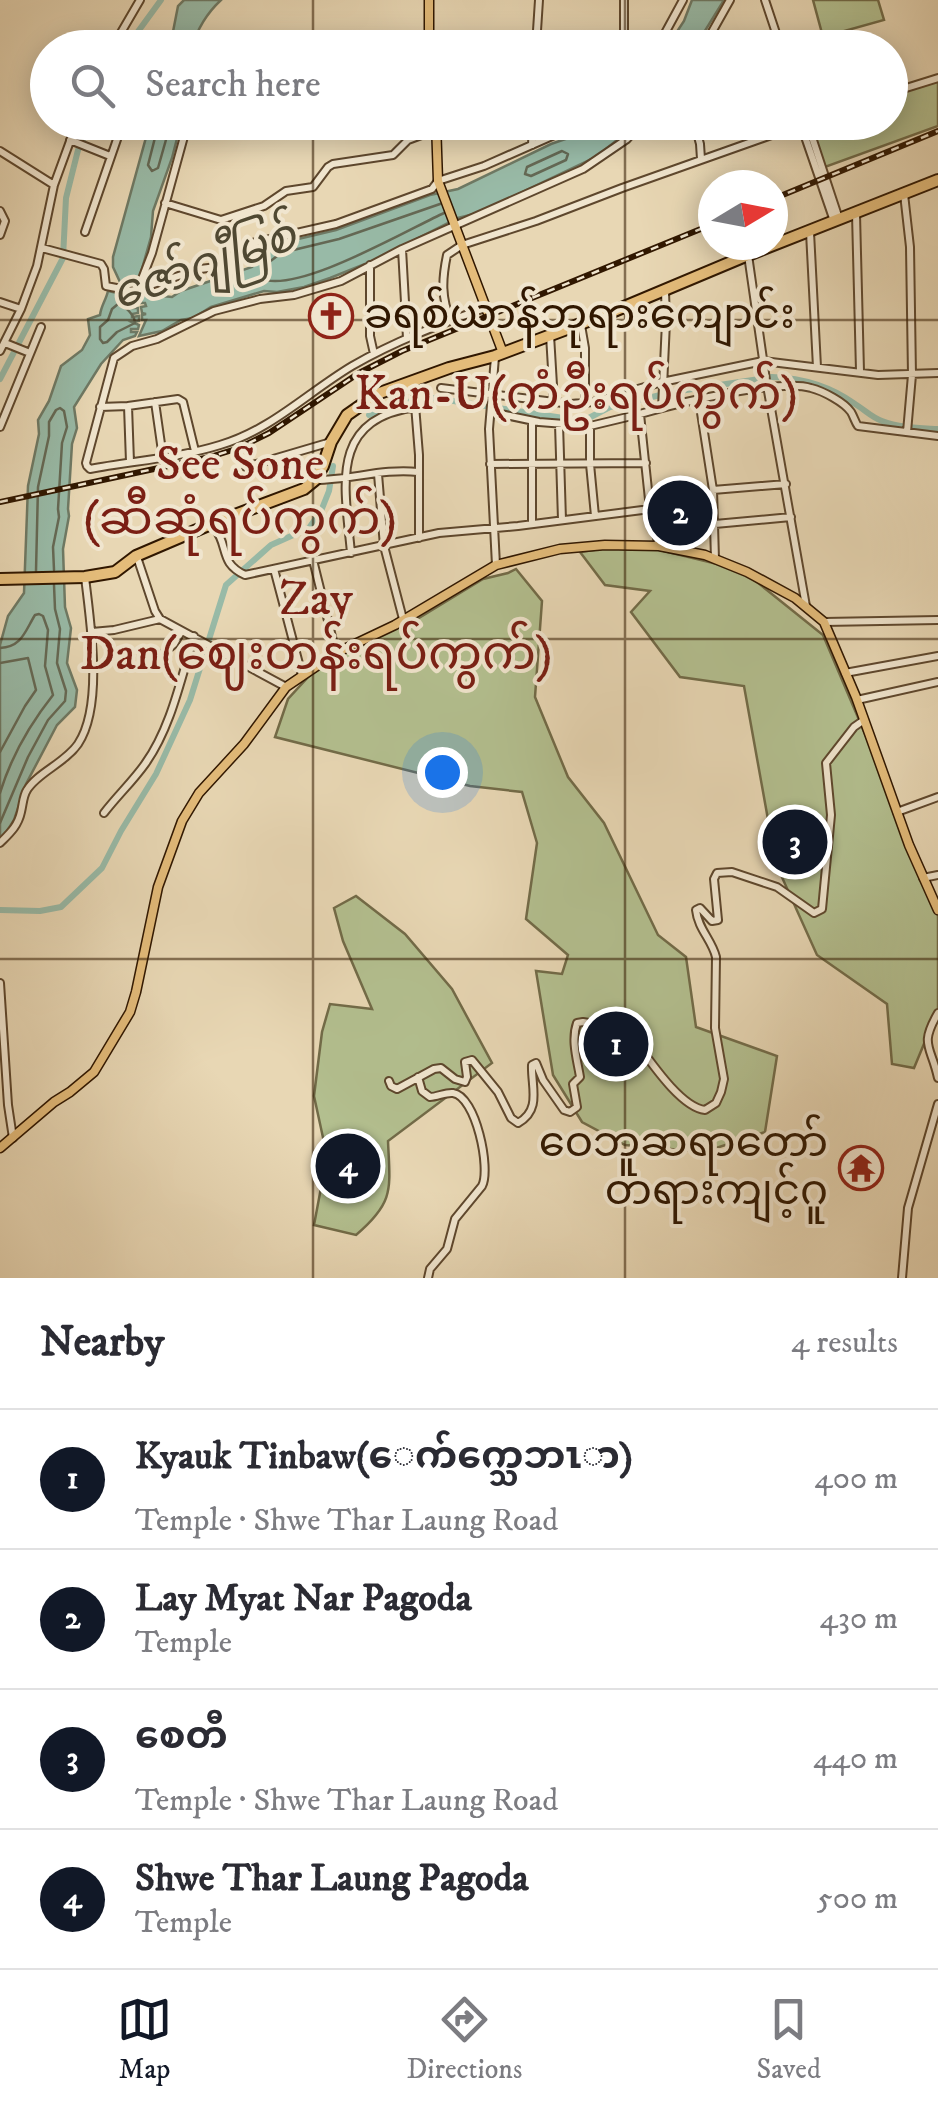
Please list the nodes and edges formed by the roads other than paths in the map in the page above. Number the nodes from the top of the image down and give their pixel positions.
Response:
1 (140, 0) edge
2 (429, 0) edge
3 (539, 0) edge
4 (624, 0) edge
5 (684, 0) edge
6 (730, 0) edge
7 (765, 0) edge
8 (122, 30) edge
9 (430, 30) edge
10 (537, 30) edge
11 (624, 30) edge
12 (667, 30) edge
13 (714, 30) edge
14 (775, 30) edge
15 (938, 78) edge
16 (908, 87) edge
17 (116, 140) edge
18 (183, 140) edge
19 (410, 140) edge
20 (437, 140) edge
21 (532, 140) edge
22 (543, 140) edge
23 (626, 140) edge
24 (699, 140) edge
25 (756, 140) edge
26 (810, 140) edge
27 (74, 142) joint
28 (532, 145) junction
29 (0, 151) edge
30 (110, 156) junction
31 (702, 159) junction
32 (938, 180) edge
33 (439, 183) junction
34 (54, 185) junction
35 (904, 194) junction
36 (165, 203) junction
37 (0, 211) edge
38 (856, 212) junction
39 (836, 220) junction
40 (454, 223) junction
41 (810, 230) junction
42 (85, 232) dead end
43 (0, 236) edge
44 (788, 239) edge
45 (462, 245) junction
46 (42, 248) junction
47 (402, 249) junction
48 (737, 260) edge
49 (749, 260) edge
50 (370, 264) junction
51 (135, 290) junction
52 (665, 292) junction
53 (0, 302) edge
54 (487, 308) junction
55 (21, 309) junction
56 (451, 321) junction
57 (580, 324) junction
58 (42, 328) dead end
59 (550, 336) junction
60 (407, 338) junction
61 (8, 345) junction
62 (0, 352) edge
63 (26, 352) junction
64 (374, 354) junction
65 (499, 354) junction
66 (764, 364) junction
67 (817, 366) junction
68 (860, 372) junction
69 (938, 374) edge
70 (912, 375) junction
71 (767, 384) junction
72 (662, 385) junction
73 (442, 388) dead end
74 (415, 394) junction
75 (700, 400) junction
76 (156, 402) junction
77 (554, 402) junction
78 (585, 403) junction
79 (662, 403) junction
80 (492, 404) junction
81 (128, 406) junction
82 (100, 408) junction
83 (640, 414) junction
84 (532, 420) junction
85 (559, 424) junction
86 (907, 425) junction
87 (590, 426) junction
88 (0, 427) edge
89 (938, 436) edge
90 (331, 442) junction
91 (195, 451) junction
92 (163, 458) junction
93 (130, 462) junction
94 (490, 464) junction
95 (531, 464) junction
96 (562, 464) junction
97 (590, 464) junction
98 (646, 464) junction
99 (246, 467) dead end
100 (418, 472) junction
101 (378, 474) junction
102 (343, 478) junction
103 (319, 480) junction
104 (786, 484) junction
105 (713, 490) junction
106 (650, 509) junction
107 (595, 516) junction
108 (791, 517) junction
109 (562, 520) junction
110 (211, 524) junction
111 (532, 524) junction
112 (715, 524) junction
113 (492, 527) junction
114 (419, 538) junction
115 (384, 546) junction
116 (659, 546) junction
117 (352, 552) junction
118 (136, 556) junction
119 (715, 559) junction
120 (313, 560) junction
121 (496, 565) junction
122 (274, 569) junction
123 (85, 577) junction
124 (0, 580) edge
125 (806, 607) junction
126 (160, 618) junction
127 (402, 620) junction
128 (938, 620) edge
129 (824, 622) junction
130 (92, 632) junction
131 (181, 632) junction
132 (195, 637) junction
133 (336, 653) junction
134 (938, 656) edge
135 (160, 658) dead end
136 (845, 673) junction
137 (302, 675) junction
138 (938, 682) edge
139 (286, 687) junction
140 (857, 700) junction
141 (864, 720) junction
142 (938, 796) edge
143 (896, 812) junction
144 (104, 813) dead end
145 (0, 843) edge
146 (938, 875) edge
147 (923, 878) junction
148 (938, 910) edge
149 (0, 982) edge
150 (938, 1013) edge
151 (418, 1077) junction
152 (938, 1078) edge
153 (389, 1081) dead end
154 (938, 1104) edge
155 (13, 1138) junction
156 (0, 1148) edge
157 (428, 1278) edge
158 (902, 1278) edge

1 - 8 street
2 - 9 main road
3 - 10 street
4 - 11 street
5 - 12 street
6 - 13 street
7 - 14 street
15 - 16 street
17 - 30 street
18 - 36 street
19 - 36 street
20 - 33 main road
21 - 28 street
22 - 28 street
23 - 40 street
24 - 31 street
25 - 31 street
26 - 39 street
27 - 30 street
27 - 34 street
28 - 33 street
29 - 34 street
30 - 42 street
31 - 45 street
32 - 35 highway
33 - 40 main road
33 - 51 street
34 - 46 street
35 - 38 highway
35 - 70 street
36 - 51 street
37 - 43 street
38 - 39 highway
38 - 68 street
39 - 41 highway
40 - 45 main road
40 - 47 street
41 - 44 highway
41 - 67 street
45 - 54 main road
45 - 56 street
46 - 51 street
46 - 55 street
47 - 50 street
47 - 60 street
48 - 52 highway
49 - 66 street
50 - 64 street
50 - 82 street
52 - 57 highway
52 - 72 street
53 - 55 street
54 - 56 street
54 - 65 main road
55 - 61 street
56 - 60 street
57 - 59 highway
57 - 78 street
58 - 63 street
59 - 65 highway
59 - 77 street
60 - 64 street
61 - 62 street
61 - 63 street
63 - 88 street
64 - 91 street
65 - 74 highway
65 - 80 street
66 - 67 street
66 - 71 street
66 - 72 street
67 - 68 street
68 - 70 street
69 - 70 street
70 - 86 street
71 - 75 street
71 - 86 street
71 - 104 street
72 - 78 street
72 - 79 street
73 - 80 street
74 - 90 highway
74 - 100 street
74 - 102 street
75 - 79 street
75 - 105 street
76 - 81 street
76 - 91 street
76 - 92 street
77 - 78 street
77 - 80 street
79 - 83 street
80 - 84 street
80 - 94 street
81 - 82 street
81 - 93 street
82 - 93 street
83 - 87 street
83 - 98 street
84 - 85 street
84 - 95 street
85 - 87 street
85 - 96 street
86 - 89 street
87 - 97 street
90 - 99 street
90 - 103 highway
91 - 92 street
92 - 93 street
94 - 95 street
94 - 113 street
95 - 96 street
95 - 111 street
96 - 97 street
96 - 109 street
97 - 98 street
97 - 107 street
98 - 106 street
100 - 101 street
100 - 114 street
101 - 102 street
101 - 115 street
102 - 103 street
102 - 117 street
103 - 110 highway
104 - 105 street
104 - 108 street
105 - 112 street
106 - 107 street
106 - 116 street
107 - 109 street
108 - 112 street
108 - 125 street
109 - 111 street
110 - 118 highway
110 - 122 street
111 - 113 street
112 - 119 street
113 - 114 street
113 - 121 street
114 - 115 street
115 - 117 street
115 - 127 street
116 - 119 main road
116 - 121 main road
117 - 120 street
118 - 123 highway
118 - 126 street
119 - 125 main road
120 - 122 street
120 - 133 street
121 - 127 main road
122 - 137 street
123 - 124 highway
123 - 130 street
125 - 129 main road
126 - 130 street
126 - 131 street
127 - 133 main road
128 - 129 street
129 - 136 main road
130 - 145 street
131 - 132 street
131 - 135 street
132 - 139 street
132 - 144 street
133 - 137 main road
134 - 136 street
136 - 140 main road
137 - 139 main road
138 - 140 street
139 - 155 main road
140 - 141 main road
141 - 143 main road
141 - 151 street
142 - 143 street
143 - 147 main road
146 - 147 street
147 - 148 main road
149 - 155 street
150 - 152 street
151 - 153 street
151 - 157 street
154 - 158 street
155 - 156 main road

